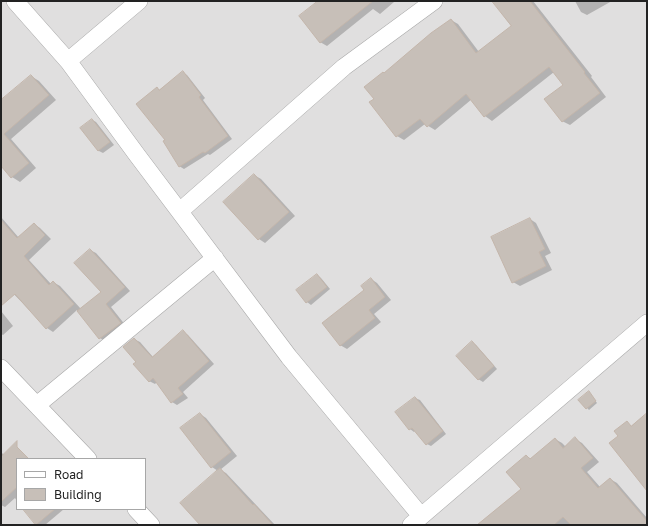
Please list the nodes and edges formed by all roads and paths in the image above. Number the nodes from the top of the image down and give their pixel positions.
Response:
1 (14, 1) edge
2 (140, 1) edge
3 (434, 1) edge
4 (68, 60) junction
5 (180, 212) junction
6 (215, 258) junction
7 (647, 323) edge
8 (1, 368) edge
9 (37, 405) junction
10 (87, 458) edge
11 (137, 510) edge
12 (416, 521) edge
13 (151, 525) edge

1 - 4 street
2 - 4 street
3 - 5 street
4 - 5 street
5 - 6 street
6 - 9 street
6 - 12 street
7 - 12 street
8 - 9 street
9 - 10 street
11 - 13 street

